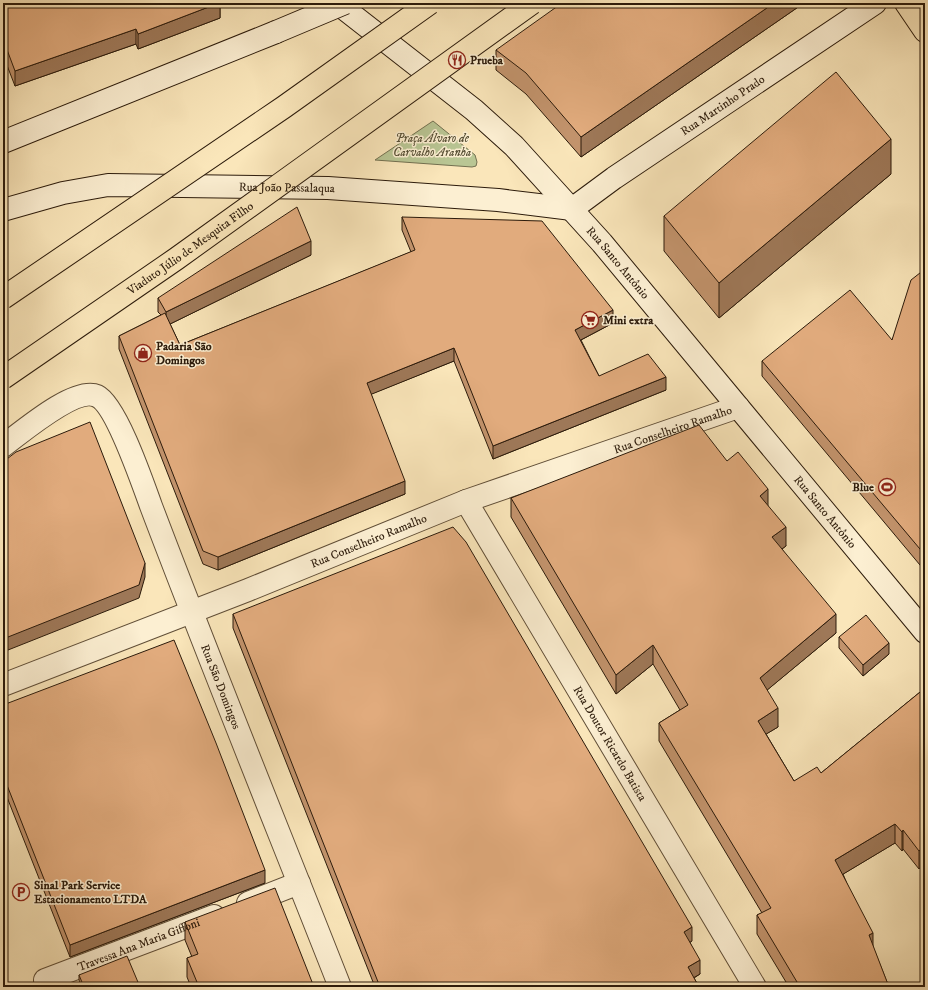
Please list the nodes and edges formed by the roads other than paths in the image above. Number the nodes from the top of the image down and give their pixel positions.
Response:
1 (337, 3) edge
2 (345, 3) edge
3 (430, 3) edge
4 (532, 3) edge
5 (875, 3) edge
6 (906, 3) edge
7 (925, 30) edge
8 (3, 142) edge
9 (572, 209) junction
10 (3, 210) edge
11 (3, 298) edge
12 (3, 378) edge
13 (738, 407) junction
14 (3, 446) edge
15 (466, 501) junction
16 (192, 612) junction
17 (925, 632) edge
18 (3, 685) edge
19 (299, 883) junction
20 (45, 980) dead end
21 (340, 987) edge
22 (755, 987) edge

1 - 9 street, Rua Santo Antônio
2 - 8 street, bridge
3 - 11 main road, bridge
4 - 12 main road, Viaduto Júlio de Mesquita Filho, bridge
5 - 9 street, Rua Martinho Prado
6 - 7 main road
9 - 10 street, Rua João Passalaqua
9 - 13 street, Rua Santo Antônio
13 - 15 street, Rua Conselheiro Ramalho
13 - 17 street, Rua Santo Antônio
14 - 16 street, Rua São Domingos
15 - 16 street, Rua Conselheiro Ramalho
15 - 22 street, Rua Doutor Ricardo Batista
16 - 18 street, Rua Conselheiro Ramalho
16 - 19 street, Rua São Domingos
19 - 20 street, Travessa Ana Maria Giffoni
19 - 21 street, Rua São Domingos

